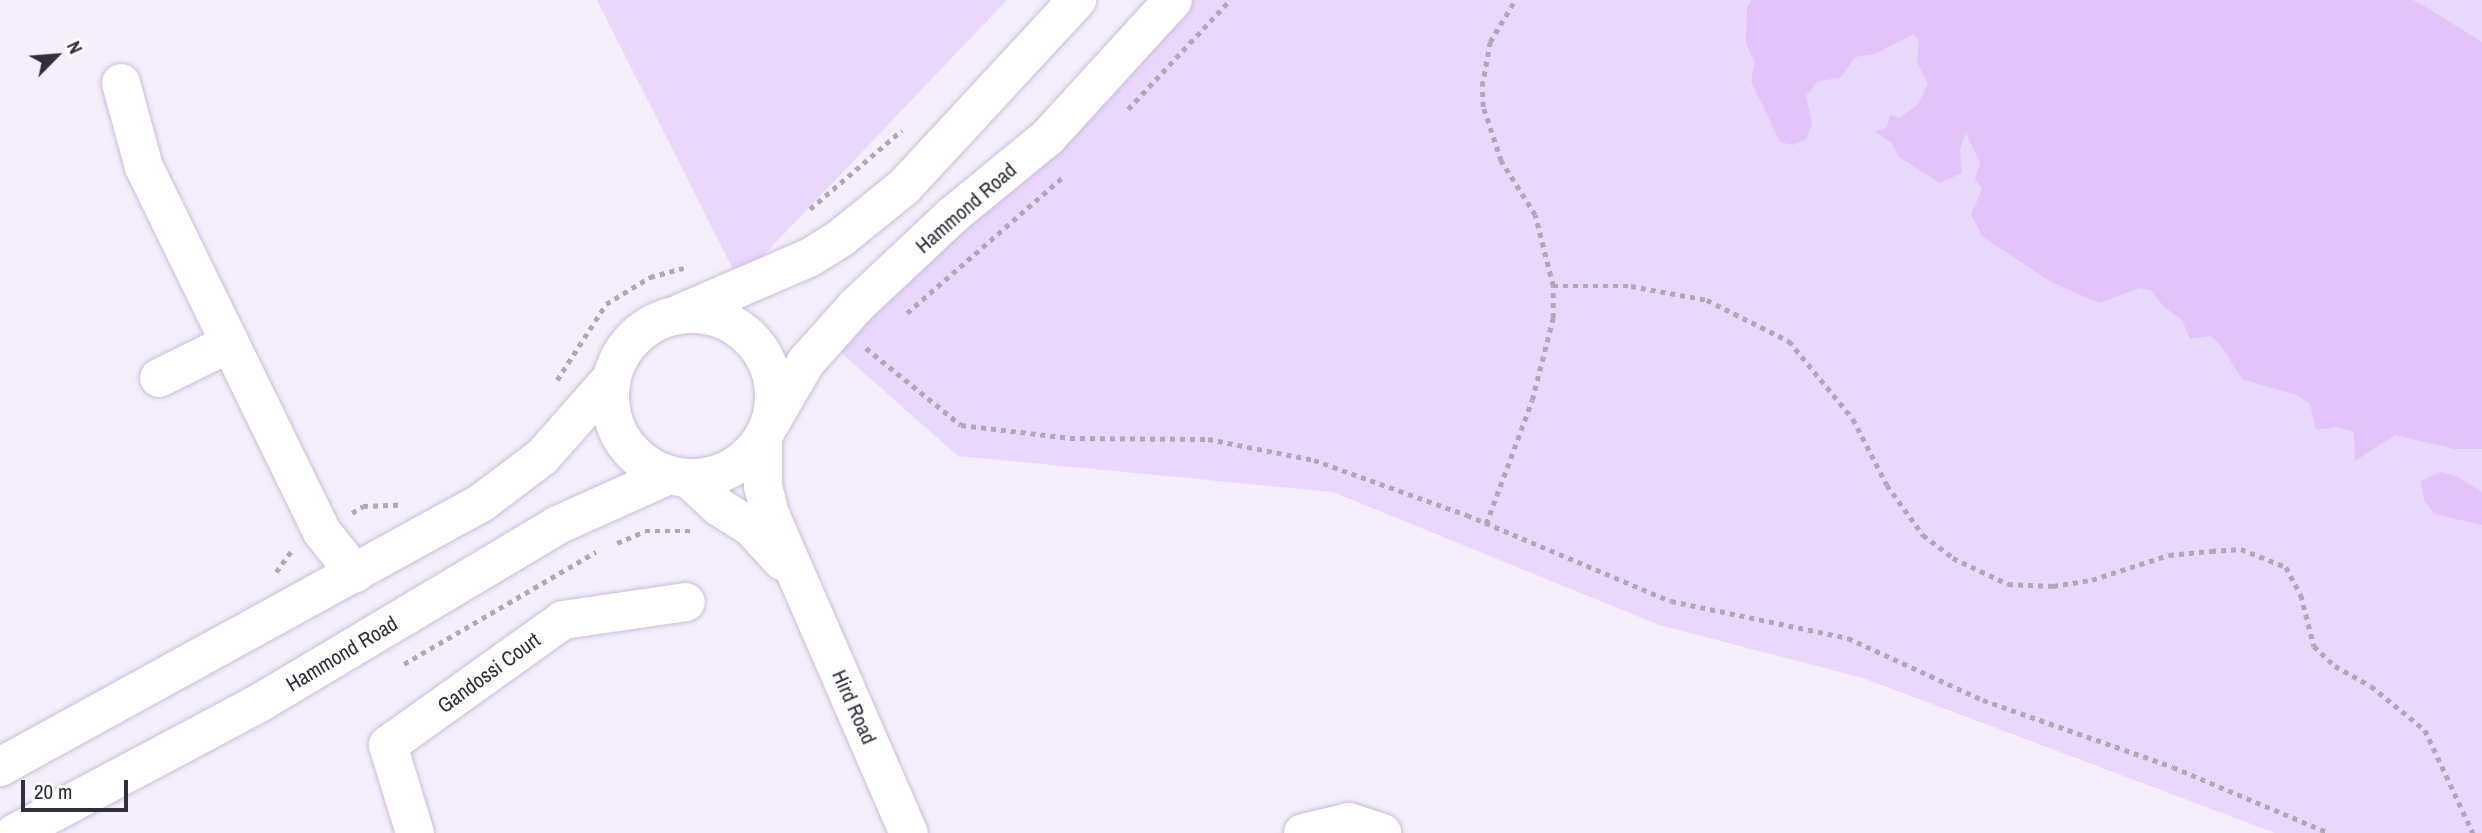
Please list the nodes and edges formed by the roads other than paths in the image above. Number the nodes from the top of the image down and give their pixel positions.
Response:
1 (1077, 0) edge
2 (1174, 0) edge
3 (121, 83) dead end
4 (679, 314) junction
5 (230, 343) junction
6 (159, 378) dead end
7 (611, 379) junction
8 (766, 431) junction
9 (679, 477) junction
10 (355, 573) junction
11 (799, 581) junction
12 (686, 602) dead end
13 (0, 767) edge
14 (15, 833) edge
15 (415, 833) edge
16 (909, 833) edge
17 (1303, 833) edge
18 (1381, 833) edge

1 - 4 main road
2 - 8 main road, Hammond Road
3 - 5 main road
4 - 7 main road
4 - 8 main road
5 - 6 main road
5 - 10 main road
7 - 9 main road
7 - 10 main road
8 - 9 main road
8 - 11 main road, Hird Road
9 - 11 main road, Hird Road
9 - 14 main road, Hammond Road
10 - 13 main road
11 - 16 main road, Hird Road
12 - 15 main road, Gandossi Court
17 - 18 main road

